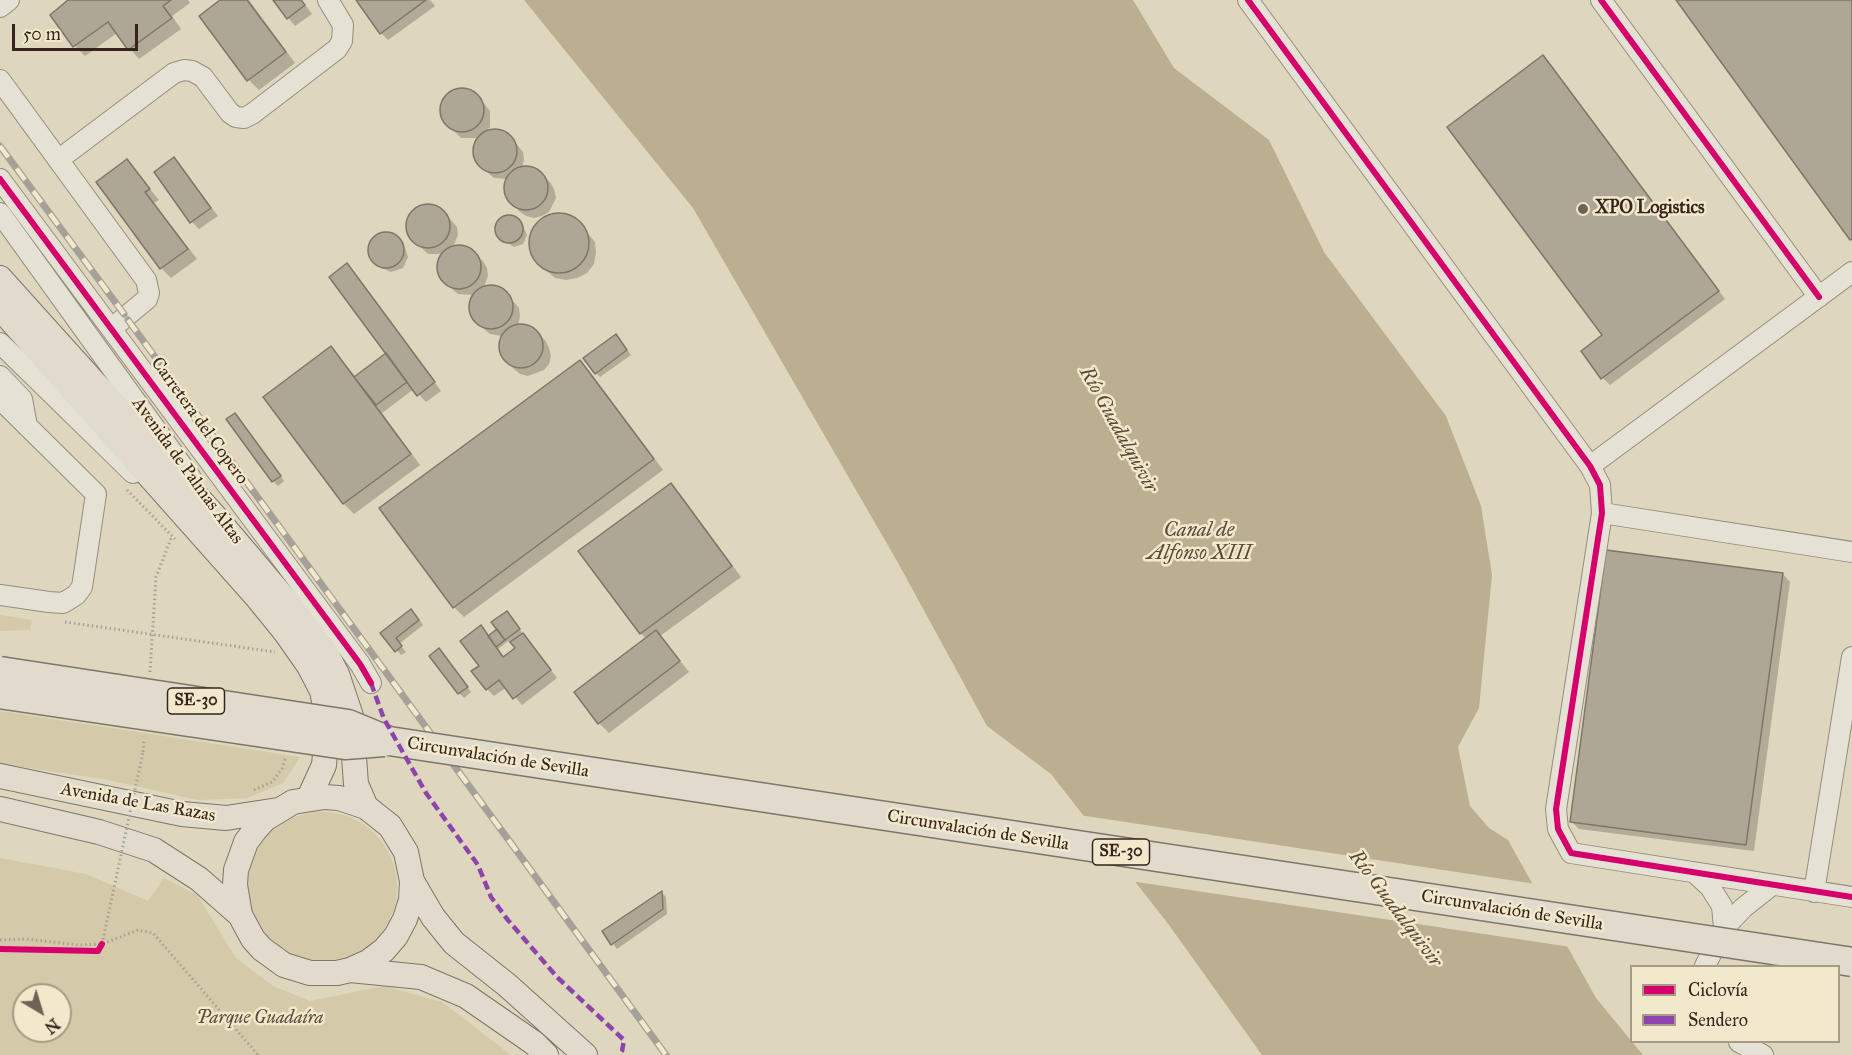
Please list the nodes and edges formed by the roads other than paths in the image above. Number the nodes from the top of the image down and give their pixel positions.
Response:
1 (9, 0) edge
2 (328, 0) edge
3 (1248, 0) edge
4 (1601, 0) edge
5 (0, 7) edge
6 (0, 80) edge
7 (58, 160) junction
8 (0, 179) edge
9 (0, 213) edge
10 (1852, 272) edge
11 (0, 278) edge
12 (1819, 297) junction
13 (0, 308) edge
14 (112, 328) junction
15 (0, 343) edge
16 (0, 376) edge
17 (0, 399) edge
18 (27, 426) junction
19 (1590, 466) junction
20 (1602, 513) junction
21 (218, 520) junction
22 (213, 549) junction
23 (1852, 552) edge
24 (0, 595) edge
25 (1852, 657) edge
26 (0, 671) edge
27 (371, 683) dead end
28 (0, 694) edge
29 (389, 741) junction
30 (0, 776) edge
31 (309, 798) junction
32 (366, 807) junction
33 (0, 809) edge
34 (278, 810) junction
35 (1696, 874) junction
36 (412, 881) junction
37 (1772, 885) junction
38 (1814, 892) junction
39 (1852, 897) edge
40 (240, 915) junction
41 (1724, 928) junction
42 (1852, 962) edge
43 (1706, 965) edge
44 (351, 970) junction
45 (1742, 1043) edge
46 (546, 1055) edge
47 (585, 1055) edge
48 (1763, 1055) edge

1 - 5 street
2 - 7 street
3 - 19 street
4 - 12 street
6 - 7 street
7 - 14 street
8 - 14 street, Carretera del Copero
9 - 21 street, Avenida de Palmas Altas
10 - 12 street
11 - 21 main road
12 - 19 street
13 - 22 main road
14 - 27 street, Carretera del Copero
15 - 22 street, Avenida de Palmas Altas
16 - 18 street
17 - 18 street
18 - 24 street
19 - 20 street
20 - 23 street
20 - 35 street
21 - 32 main road, Avenida de Palmas Altas
22 - 31 main road, Avenida de Palmas Altas
25 - 38 street
26 - 29 highway, Circunvalación de Sevilla / SE-30, bridge
28 - 29 highway, Circunvalación de Sevilla / SE-30, bridge
29 - 42 highway, Circunvalación de Sevilla / SE-30, bridge
30 - 34 main road, Avenida de Las Razas
31 - 32 main road
31 - 34 main road
32 - 36 main road
33 - 40 main road, Avenida de Las Razas
34 - 40 main road
35 - 37 street
35 - 41 street
36 - 44 main road
36 - 47 main road
37 - 38 street
37 - 41 street
38 - 39 street
40 - 44 main road
41 - 43 street
44 - 46 main road
45 - 48 street

